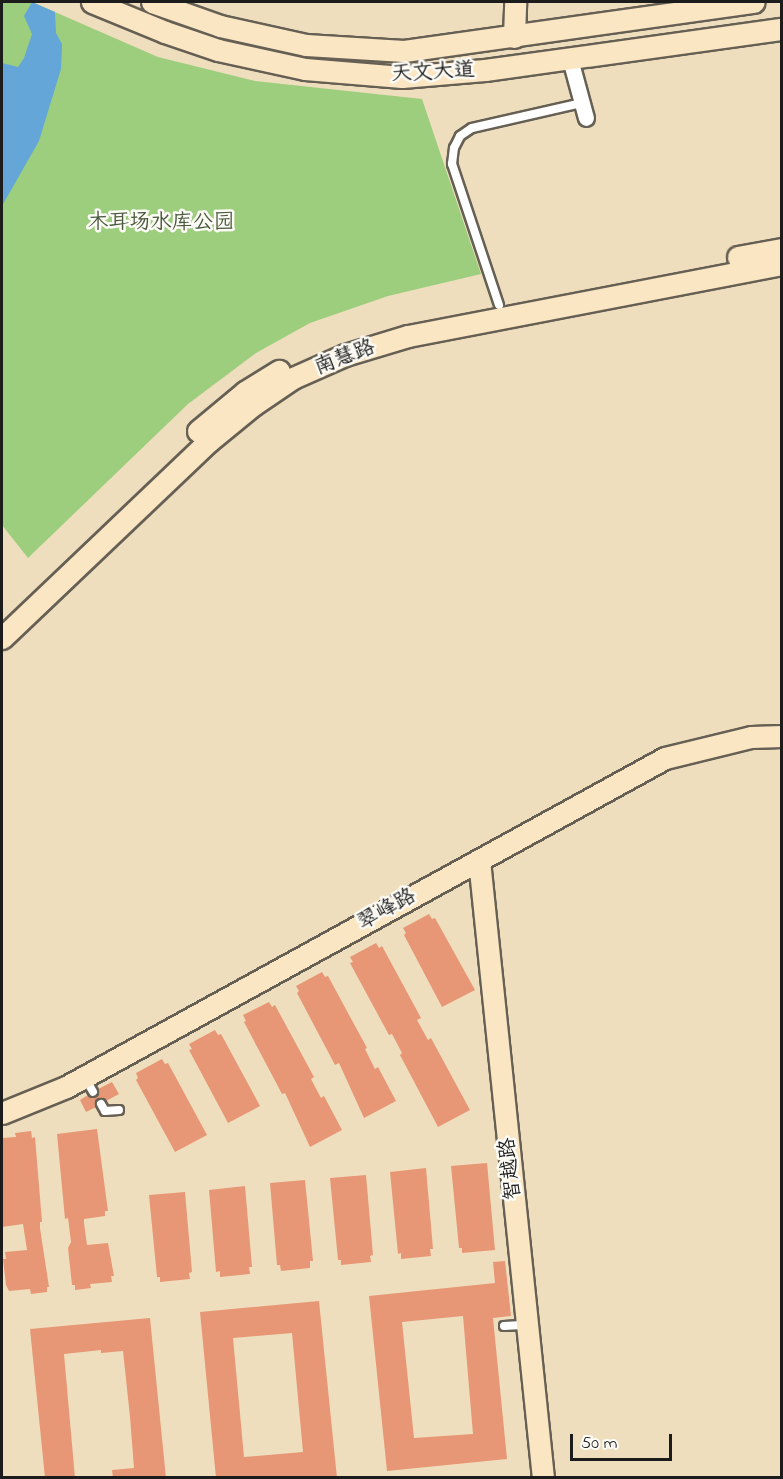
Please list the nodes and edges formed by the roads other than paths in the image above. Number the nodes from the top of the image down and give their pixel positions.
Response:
1 (92, 2) edge
2 (152, 2) edge
3 (515, 2) edge
4 (754, 2) edge
5 (782, 29) edge
6 (514, 36) junction
7 (570, 59) junction
8 (582, 103) junction
9 (586, 118) dead end
10 (782, 249) edge
11 (782, 264) edge
12 (499, 304) junction
13 (2, 618) edge
14 (2, 638) edge
15 (782, 736) edge
16 (479, 860) junction
17 (101, 1104) dead end
18 (119, 1110) dead end
19 (2, 1113) edge
20 (527, 1325) junction
21 (504, 1326) dead end
22 (543, 1478) edge

1 - 7 main road, 天文大道
2 - 6 main road, 天文大道
3 - 6 main road
4 - 6 main road, 天文大道
5 - 7 main road, 天文大道
7 - 8 street
8 - 9 street
8 - 12 lane
10 - 12 main road, 南慧路
11 - 14 main road, 南慧路
12 - 13 main road, 南慧路
15 - 16 main road, 翠峰路
16 - 19 main road, 翠峰路
16 - 20 main road, 智越路
17 - 18 lane
20 - 21 lane
20 - 22 main road, 智越路

